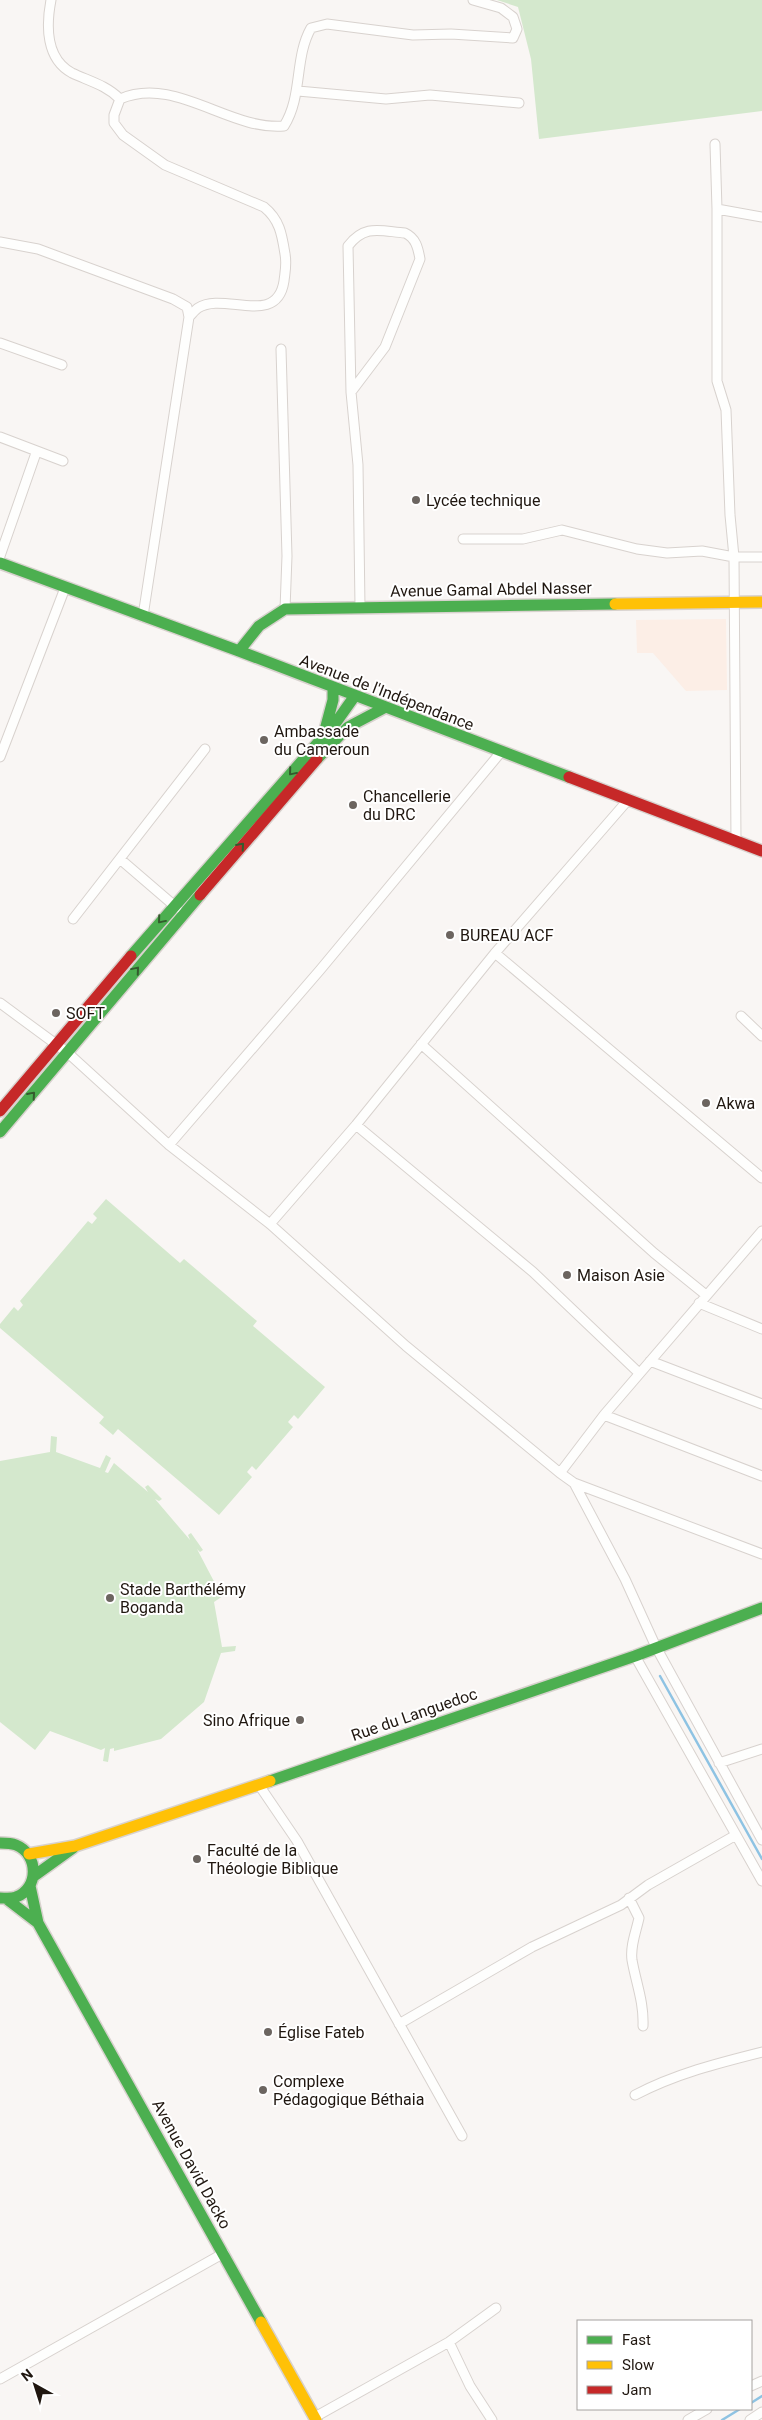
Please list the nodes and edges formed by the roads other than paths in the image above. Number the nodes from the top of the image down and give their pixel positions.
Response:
1 (51, 0) edge
2 (473, 0) edge
3 (298, 91) junction
4 (120, 99) junction
5 (520, 103) dead end
6 (716, 144) dead end
7 (718, 209) junction
8 (762, 217) edge
9 (0, 242) edge
10 (189, 316) junction
11 (0, 343) edge
12 (281, 349) dead end
13 (62, 365) dead end
14 (351, 392) junction
15 (0, 437) edge
16 (36, 453) junction
17 (62, 461) dead end
18 (463, 539) dead end
19 (0, 556) edge
20 (762, 556) edge
21 (734, 557) junction
22 (0, 564) edge
23 (65, 588) junction
24 (762, 602) edge
25 (734, 603) junction
26 (360, 606) junction
27 (285, 609) junction
28 (143, 616) junction
29 (239, 652) junction
30 (333, 689) junction
31 (354, 697) junction
32 (384, 708) junction
33 (324, 734) junction
34 (205, 749) dead end
35 (501, 752) junction
36 (0, 757) edge
37 (628, 800) junction
38 (736, 841) junction
39 (762, 851) edge
40 (120, 859) junction
41 (174, 905) junction
42 (184, 913) junction
43 (73, 919) dead end
44 (496, 953) junction
45 (0, 1003) edge
46 (740, 1016) dead end
47 (762, 1036) edge
48 (56, 1044) junction
49 (421, 1044) junction
50 (68, 1053) junction
51 (0, 1110) edge
52 (356, 1125) junction
53 (0, 1132) edge
54 (169, 1145) junction
55 (762, 1178) edge
56 (270, 1224) junction
57 (762, 1231) edge
58 (706, 1295) junction
59 (699, 1304) junction
60 (762, 1329) edge
61 (650, 1361) junction
62 (639, 1373) junction
63 (762, 1404) edge
64 (604, 1415) junction
65 (560, 1473) junction
66 (762, 1476) edge
67 (574, 1483) junction
68 (762, 1554) edge
69 (762, 1608) edge
70 (656, 1647) junction
71 (635, 1656) junction
72 (762, 1748) edge
73 (719, 1764) junction
74 (259, 1785) junction
75 (736, 1835) junction
76 (3, 1840) edge
77 (762, 1840) edge
78 (75, 1846) junction
79 (29, 1854) junction
80 (32, 1881) junction
81 (762, 1882) edge
82 (629, 1898) junction
83 (4, 1899) edge
84 (38, 1924) junction
85 (399, 2024) junction
86 (643, 2026) dead end
87 (762, 2052) edge
88 (635, 2095) dead end
89 (462, 2136) dead end
90 (224, 2253) junction
91 (496, 2308) dead end
92 (449, 2342) junction
93 (0, 2379) edge
94 (705, 2410) edge
95 (762, 2412) edge
96 (316, 2418) edge
97 (492, 2420) edge
98 (688, 2420) edge
99 (750, 2420) edge

1 - 4 street
2 - 3 street
3 - 4 street
3 - 5 street
4 - 10 street
6 - 7 street
7 - 8 street
7 - 21 street
9 - 10 street
10 - 28 street
11 - 13 street
12 - 27 street
14 - 14 street
14 - 26 street
15 - 16 street
16 - 17 street
16 - 19 street
18 - 21 street
20 - 21 street
21 - 25 street
22 - 23 main road, Avenue de l'Indépendance
23 - 28 main road, Avenue de l'Indépendance
23 - 36 street
24 - 25 main road, Avenue Gamal Abdel Nasser
25 - 26 main road, Avenue Gamal Abdel Nasser
25 - 38 street
26 - 27 main road, Avenue Gamal Abdel Nasser
27 - 29 main road, Avenue Gamal Abdel Nasser
28 - 29 main road, Avenue de l'Indépendance
29 - 30 main road, Avenue de l'Indépendance
30 - 31 main road, Avenue de l'Indépendance
30 - 33 main road
31 - 32 main road, Avenue de l'Indépendance
31 - 33 main road
32 - 35 main road, Avenue de l'Indépendance
42 -> 32 main road
33 -> 41 main road
34 - 40 street
35 - 37 main road, Avenue de l'Indépendance
35 - 54 street
37 - 38 main road, Avenue de l'Indépendance
37 - 44 street
38 - 39 main road, Avenue de l'Indépendance
40 - 41 street
40 - 43 street
41 - 42 street
41 -> 48 main road
50 -> 42 main road
44 - 49 street
44 - 55 street
45 - 48 street
46 - 47 street
48 - 50 street
48 - 51 main road
49 - 52 street
49 - 58 street
53 -> 50 main road
50 - 54 street
52 - 56 street
52 - 62 street
54 - 56 street
56 - 65 street
57 - 58 street
58 - 59 street
59 - 60 street
59 - 61 street
61 - 62 street
61 - 63 street
62 - 64 street
64 - 65 street
64 - 66 street
65 - 67 street
67 - 68 street
67 - 70 street
69 - 70 main road, Rue du Languedoc
70 - 71 main road, Rue du Languedoc
70 - 73 street
71 - 74 main road, Rue du Languedoc
71 - 75 street
72 - 73 street
73 - 77 street
74 - 78 main road, Rue du Languedoc
74 - 85 street
75 - 81 street
75 - 82 street
76 - 79 main road
78 - 79 main road, Rue du Languedoc
78 - 80 main road, Rue du Languedoc
79 - 80 main road, Avenue David Dacko
80 - 83 main road, Rue du Languedoc
80 - 84 main road, Avenue David Dacko
82 - 85 street
82 - 86 street
83 - 84 main road, Avenue David Dacko
84 - 90 main road, Avenue David Dacko
85 - 89 street
87 - 88 street
90 - 93 street
90 - 96 main road, Avenue David Dacko
91 - 92 street
92 - 96 street
92 - 97 street
94 - 98 street
95 - 99 street

